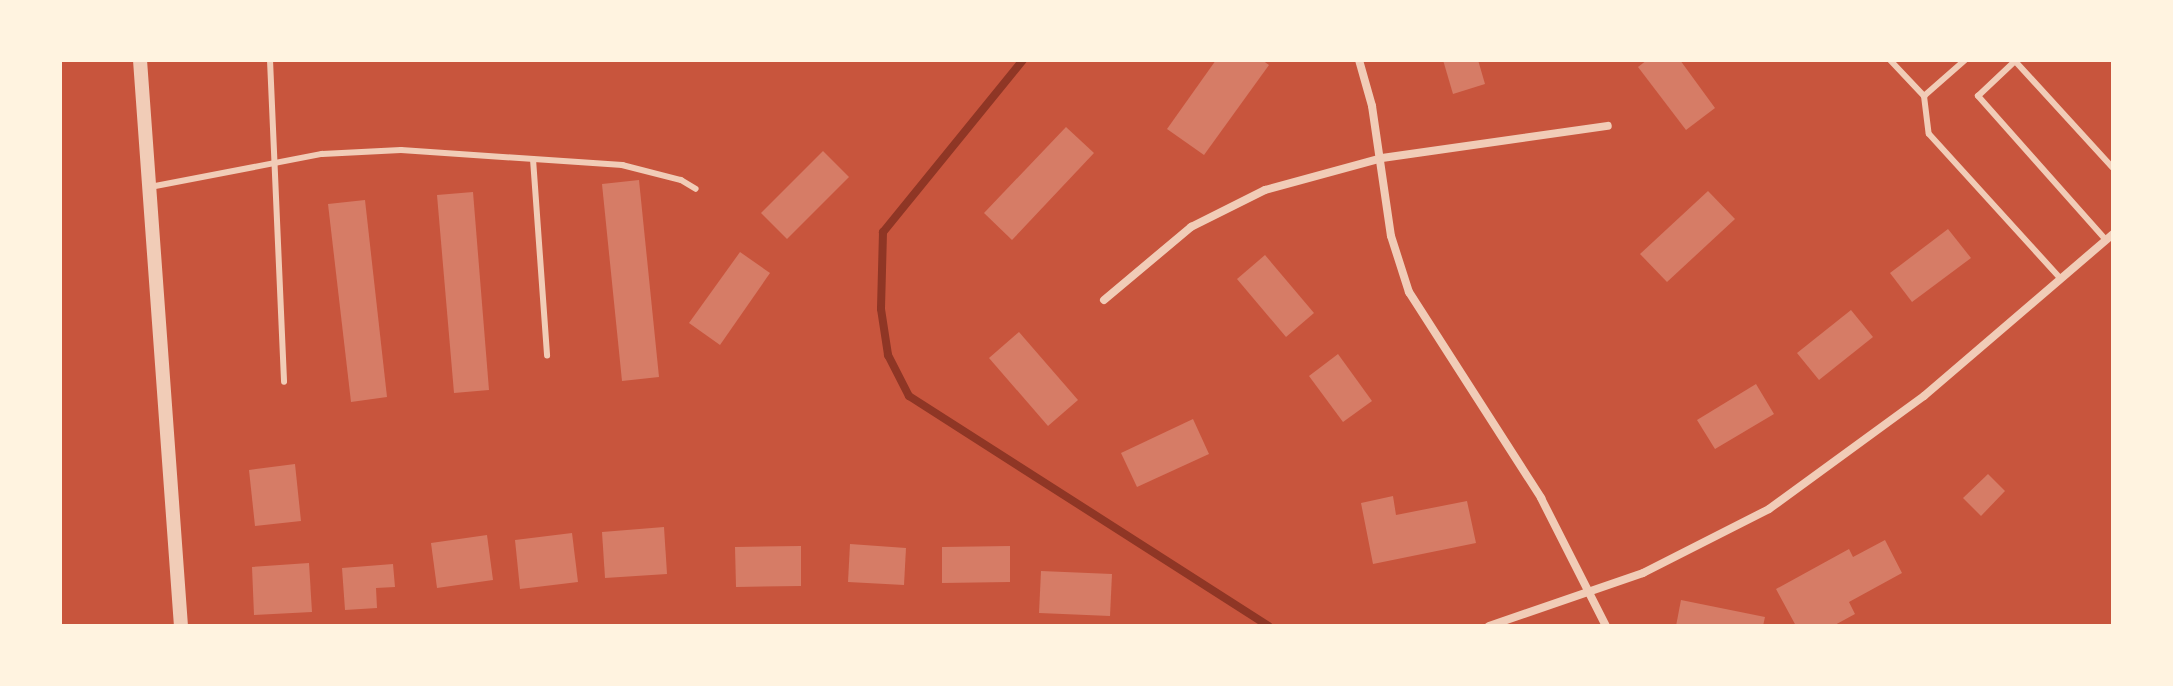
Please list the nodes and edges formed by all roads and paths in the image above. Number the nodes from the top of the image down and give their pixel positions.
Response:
1 (140, 60) edge
2 (270, 60) edge
3 (1359, 60) edge
4 (1890, 60) edge
5 (1965, 60) edge
6 (1924, 96) junction
7 (1608, 126) dead end
8 (1382, 158) junction
9 (533, 159) junction
10 (274, 163) junction
11 (2113, 168) edge
12 (150, 187) junction
13 (696, 189) dead end
14 (2110, 237) edge
15 (2061, 279) junction
16 (1104, 300) dead end
17 (547, 356) dead end
18 (284, 382) dead end
19 (1590, 593) junction
20 (181, 626) edge
21 (1489, 626) edge
22 (1606, 626) edge

1 - 12 street
2 - 10 lane
3 - 8 street
4 - 6 lane
5 - 6 lane
6 - 15 lane
7 - 8 street
8 - 16 street
8 - 19 street
9 - 10 lane
9 - 13 lane
9 - 17 lane
10 - 12 lane
10 - 18 lane
11 - 14 lane
12 - 20 street
14 - 15 street
15 - 19 street
19 - 21 street
19 - 22 street

